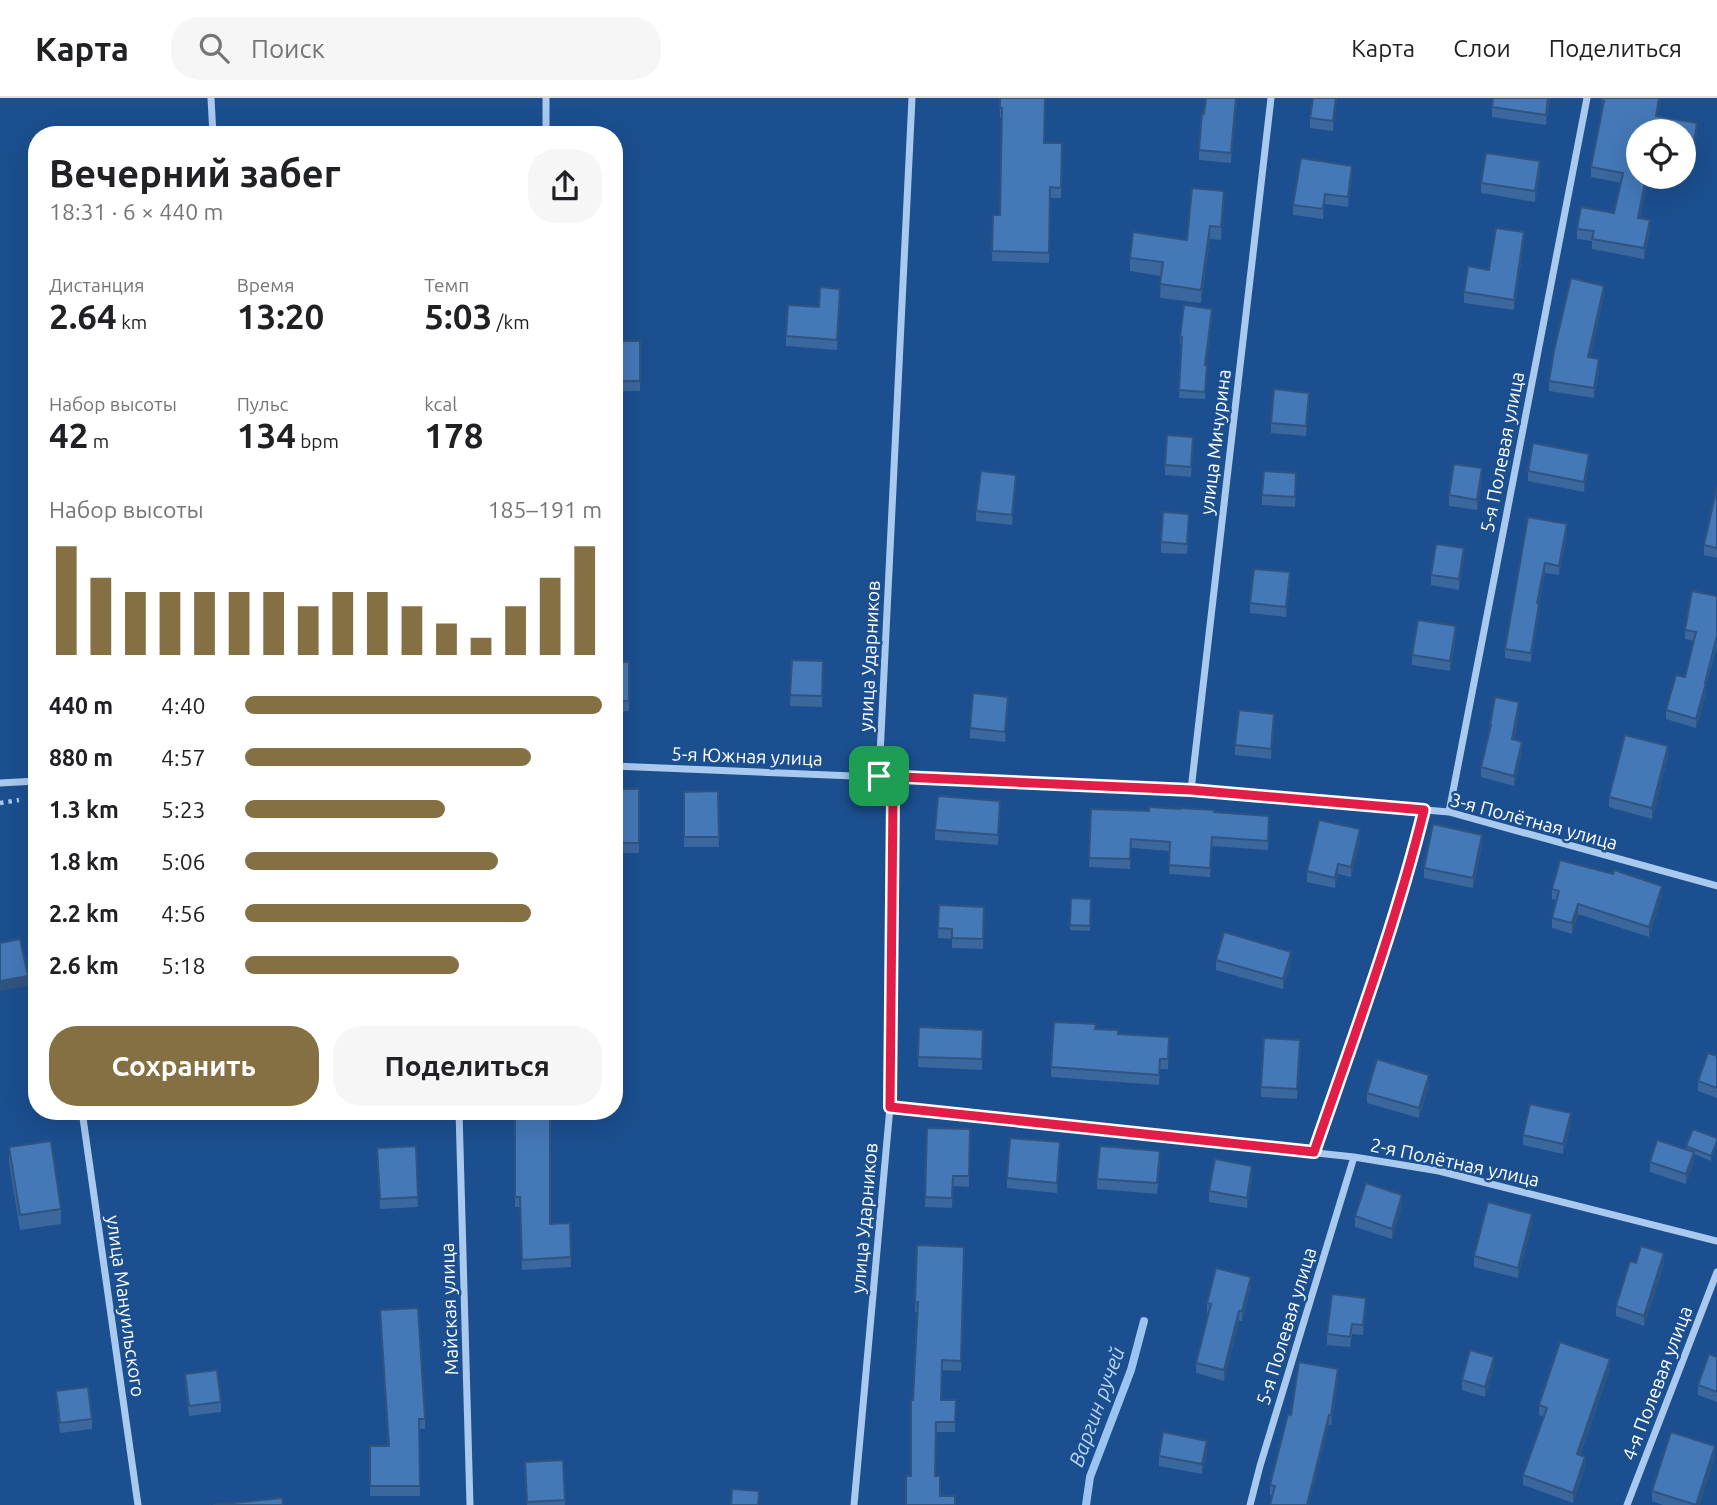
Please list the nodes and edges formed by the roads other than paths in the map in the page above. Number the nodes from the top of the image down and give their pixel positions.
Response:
1 (211, 98) edge
2 (546, 98) edge
3 (912, 98) edge
4 (1271, 98) edge
5 (1587, 98) edge
6 (213, 126) edge
7 (546, 126) edge
8 (623, 766) edge
9 (879, 776) junction
10 (28, 782) edge
11 (0, 783) edge
12 (1191, 790) junction
13 (1424, 810) junction
14 (1449, 812) junction
15 (1717, 884) edge
16 (1399, 900) road end
17 (1365, 1007) road end
18 (890, 1107) junction
19 (83, 1120) edge
20 (459, 1120) edge
21 (1314, 1152) junction
22 (1354, 1157) junction
23 (1717, 1241) edge
24 (1717, 1272) edge
25 (138, 1505) edge
26 (470, 1505) edge
27 (854, 1505) edge
28 (1250, 1505) edge
29 (1627, 1505) edge

1 - 6 street
2 - 7 street
3 - 9 street, улица Ударников
4 - 12 street, улица Мичурина
5 - 14 street, 5-я Полевая улица
8 - 9 street, 5-я Южная улица
9 - 12 street, 3-я Полётная улица
9 - 18 street, улица Ударников
10 - 11 street
12 - 13 street, 3-я Полётная улица
13 - 14 street, 3-я Полётная улица
13 - 16 street
14 - 15 street, 3-я Полётная улица
17 - 21 street
18 - 21 street, 2-я Полётная улица
18 - 27 street, улица Ударников
19 - 25 street, улица Мануильского
20 - 26 street, Майская улица
21 - 22 street, 2-я Полётная улица
22 - 23 street, 2-я Полётная улица
22 - 28 street, 5-я Полевая улица
24 - 29 street, 4-я Полевая улица

